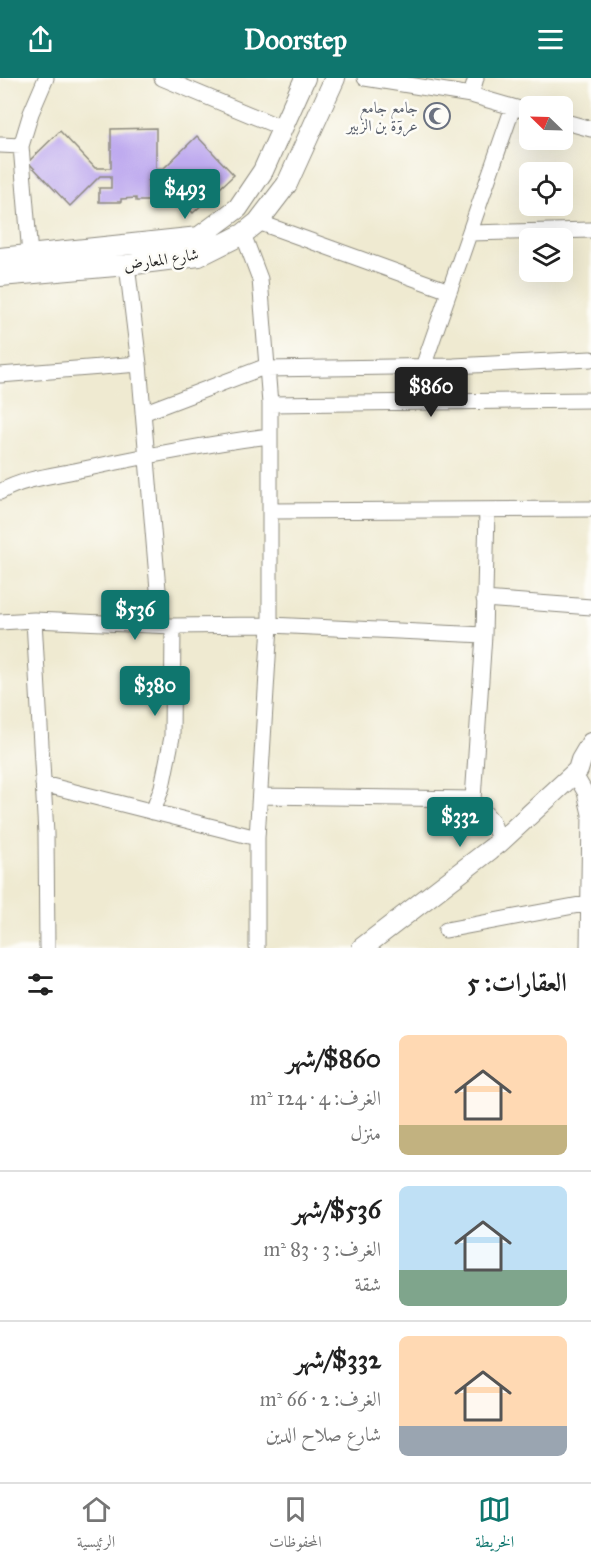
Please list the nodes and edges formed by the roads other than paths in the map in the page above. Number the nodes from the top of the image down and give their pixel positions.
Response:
1 (46, 78) edge
2 (162, 78) edge
3 (365, 78) edge
4 (476, 78) edge
5 (304, 81) edge
6 (331, 87) edge
7 (471, 95) junction
8 (513, 107) junction
9 (519, 109) edge
10 (573, 124) edge
11 (282, 128) junction
12 (591, 129) edge
13 (0, 145) edge
14 (21, 146) junction
15 (251, 228) junction
16 (591, 230) edge
17 (471, 233) junction
18 (30, 255) junction
19 (0, 258) edge
20 (127, 266) junction
21 (0, 276) edge
22 (448, 291) junction
23 (591, 359) edge
24 (139, 364) junction
25 (423, 367) junction
26 (267, 369) junction
27 (0, 375) edge
28 (269, 399) junction
29 (591, 400) edge
30 (143, 418) junction
31 (269, 436) junction
32 (146, 450) junction
33 (0, 492) edge
34 (591, 509) edge
35 (486, 510) junction
36 (271, 511) junction
37 (484, 599) junction
38 (591, 607) edge
39 (34, 620) junction
40 (0, 622) edge
41 (167, 625) junction
42 (270, 625) junction
43 (484, 635) junction
44 (591, 743) edge
45 (581, 770) edge
46 (43, 784) junction
47 (260, 796) junction
48 (473, 799) junction
49 (153, 812) junction
50 (257, 838) junction
51 (500, 842) junction
52 (590, 903) edge
53 (446, 930) dead end
54 (47, 948) edge
55 (257, 948) edge
56 (362, 948) edge
57 (588, 948) edge

1 - 14 street
2 - 11 street
3 - 7 street
4 - 7 street
5 - 6 street
5 - 11 street, شارع المعارض
6 - 15 street, شارع المعارض
7 - 8 street
8 - 9 street
8 - 17 street
10 - 12 street
11 - 18 street, شارع المعارض
13 - 14 street
14 - 18 street
15 - 20 street, شارع المعارض
15 - 22 street
15 - 26 street
16 - 17 street
17 - 22 street
18 - 19 street, شارع المعارض
20 - 21 street, شارع المعارض
20 - 24 street
22 - 25 street
23 - 25 street
24 - 27 street
24 - 30 street
25 - 26 street
26 - 28 street
26 - 30 street
28 - 29 street
28 - 31 street
30 - 32 street
31 - 32 street
31 - 36 street
32 - 33 street
32 - 41 street
34 - 35 street
35 - 36 street
35 - 37 street
36 - 42 street
37 - 38 street
37 - 43 street
39 - 40 street
39 - 41 street
39 - 46 street
41 - 42 street
41 - 49 street
42 - 43 street
42 - 47 street
43 - 48 street
44 - 45 street
45 - 51 street
45 - 52 street
46 - 49 street
46 - 54 street
47 - 48 street
47 - 50 street
48 - 51 street
49 - 50 street
50 - 55 street
51 - 56 street
52 - 53 street
52 - 57 street

